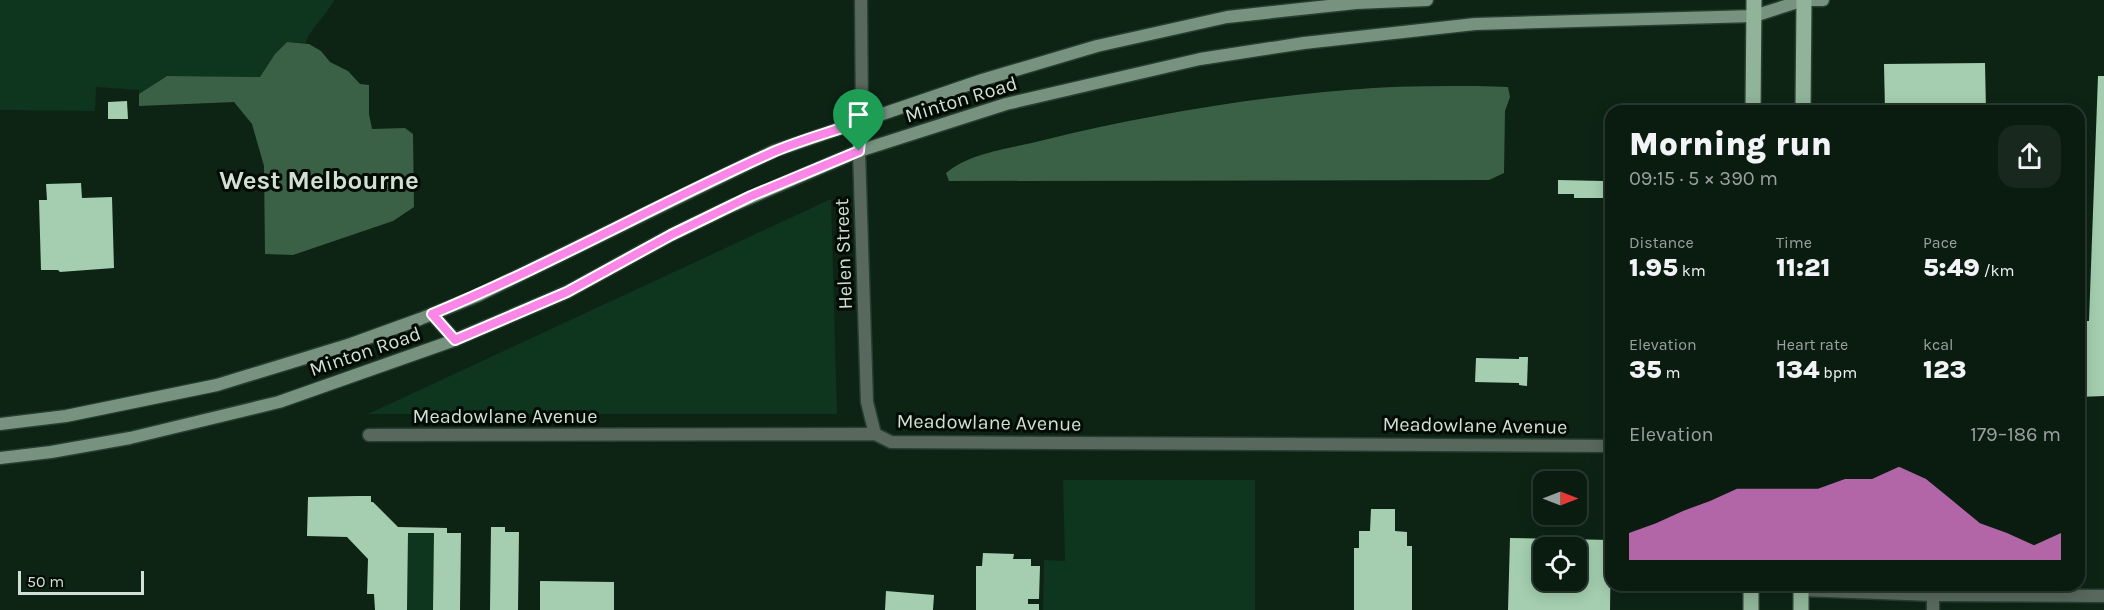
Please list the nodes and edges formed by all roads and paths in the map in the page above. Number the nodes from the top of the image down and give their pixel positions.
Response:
1 (861, 0) edge
2 (1427, 0) edge
3 (1754, 0) edge
4 (1803, 0) edge
5 (1823, 0) edge
6 (1754, 16) junction
7 (1753, 105) edge
8 (1803, 105) edge
9 (862, 121) junction
10 (859, 151) junction
11 (432, 314) junction
12 (455, 340) junction
13 (0, 424) edge
14 (875, 434) junction
15 (369, 435) dead end
16 (1605, 446) edge
17 (0, 458) edge
18 (1751, 591) edge
19 (1801, 591) edge
20 (1858, 591) edge
21 (1933, 595) junction
22 (2104, 596) edge
23 (1751, 610) edge
24 (1801, 610) edge
25 (1933, 610) edge

1 - 9 street, Helen Street
2 - 9 main road, Minton Road
3 - 6 main road
4 - 5 main road, Minton Road
4 - 6 main road, Minton Road
4 - 8 main road
6 - 7 main road
6 - 10 main road, Minton Road
9 - 10 street, Helen Street
9 - 11 main road, Minton Road
10 - 12 main road, Minton Road
10 - 14 street, Helen Street
11 - 12 main road
11 - 13 main road, Minton Road
12 - 17 main road, Minton Road
14 - 15 street, Meadowlane Avenue
14 - 16 street, Meadowlane Avenue
18 - 23 main road
19 - 24 main road
20 - 21 street
21 - 22 street
21 - 25 street

